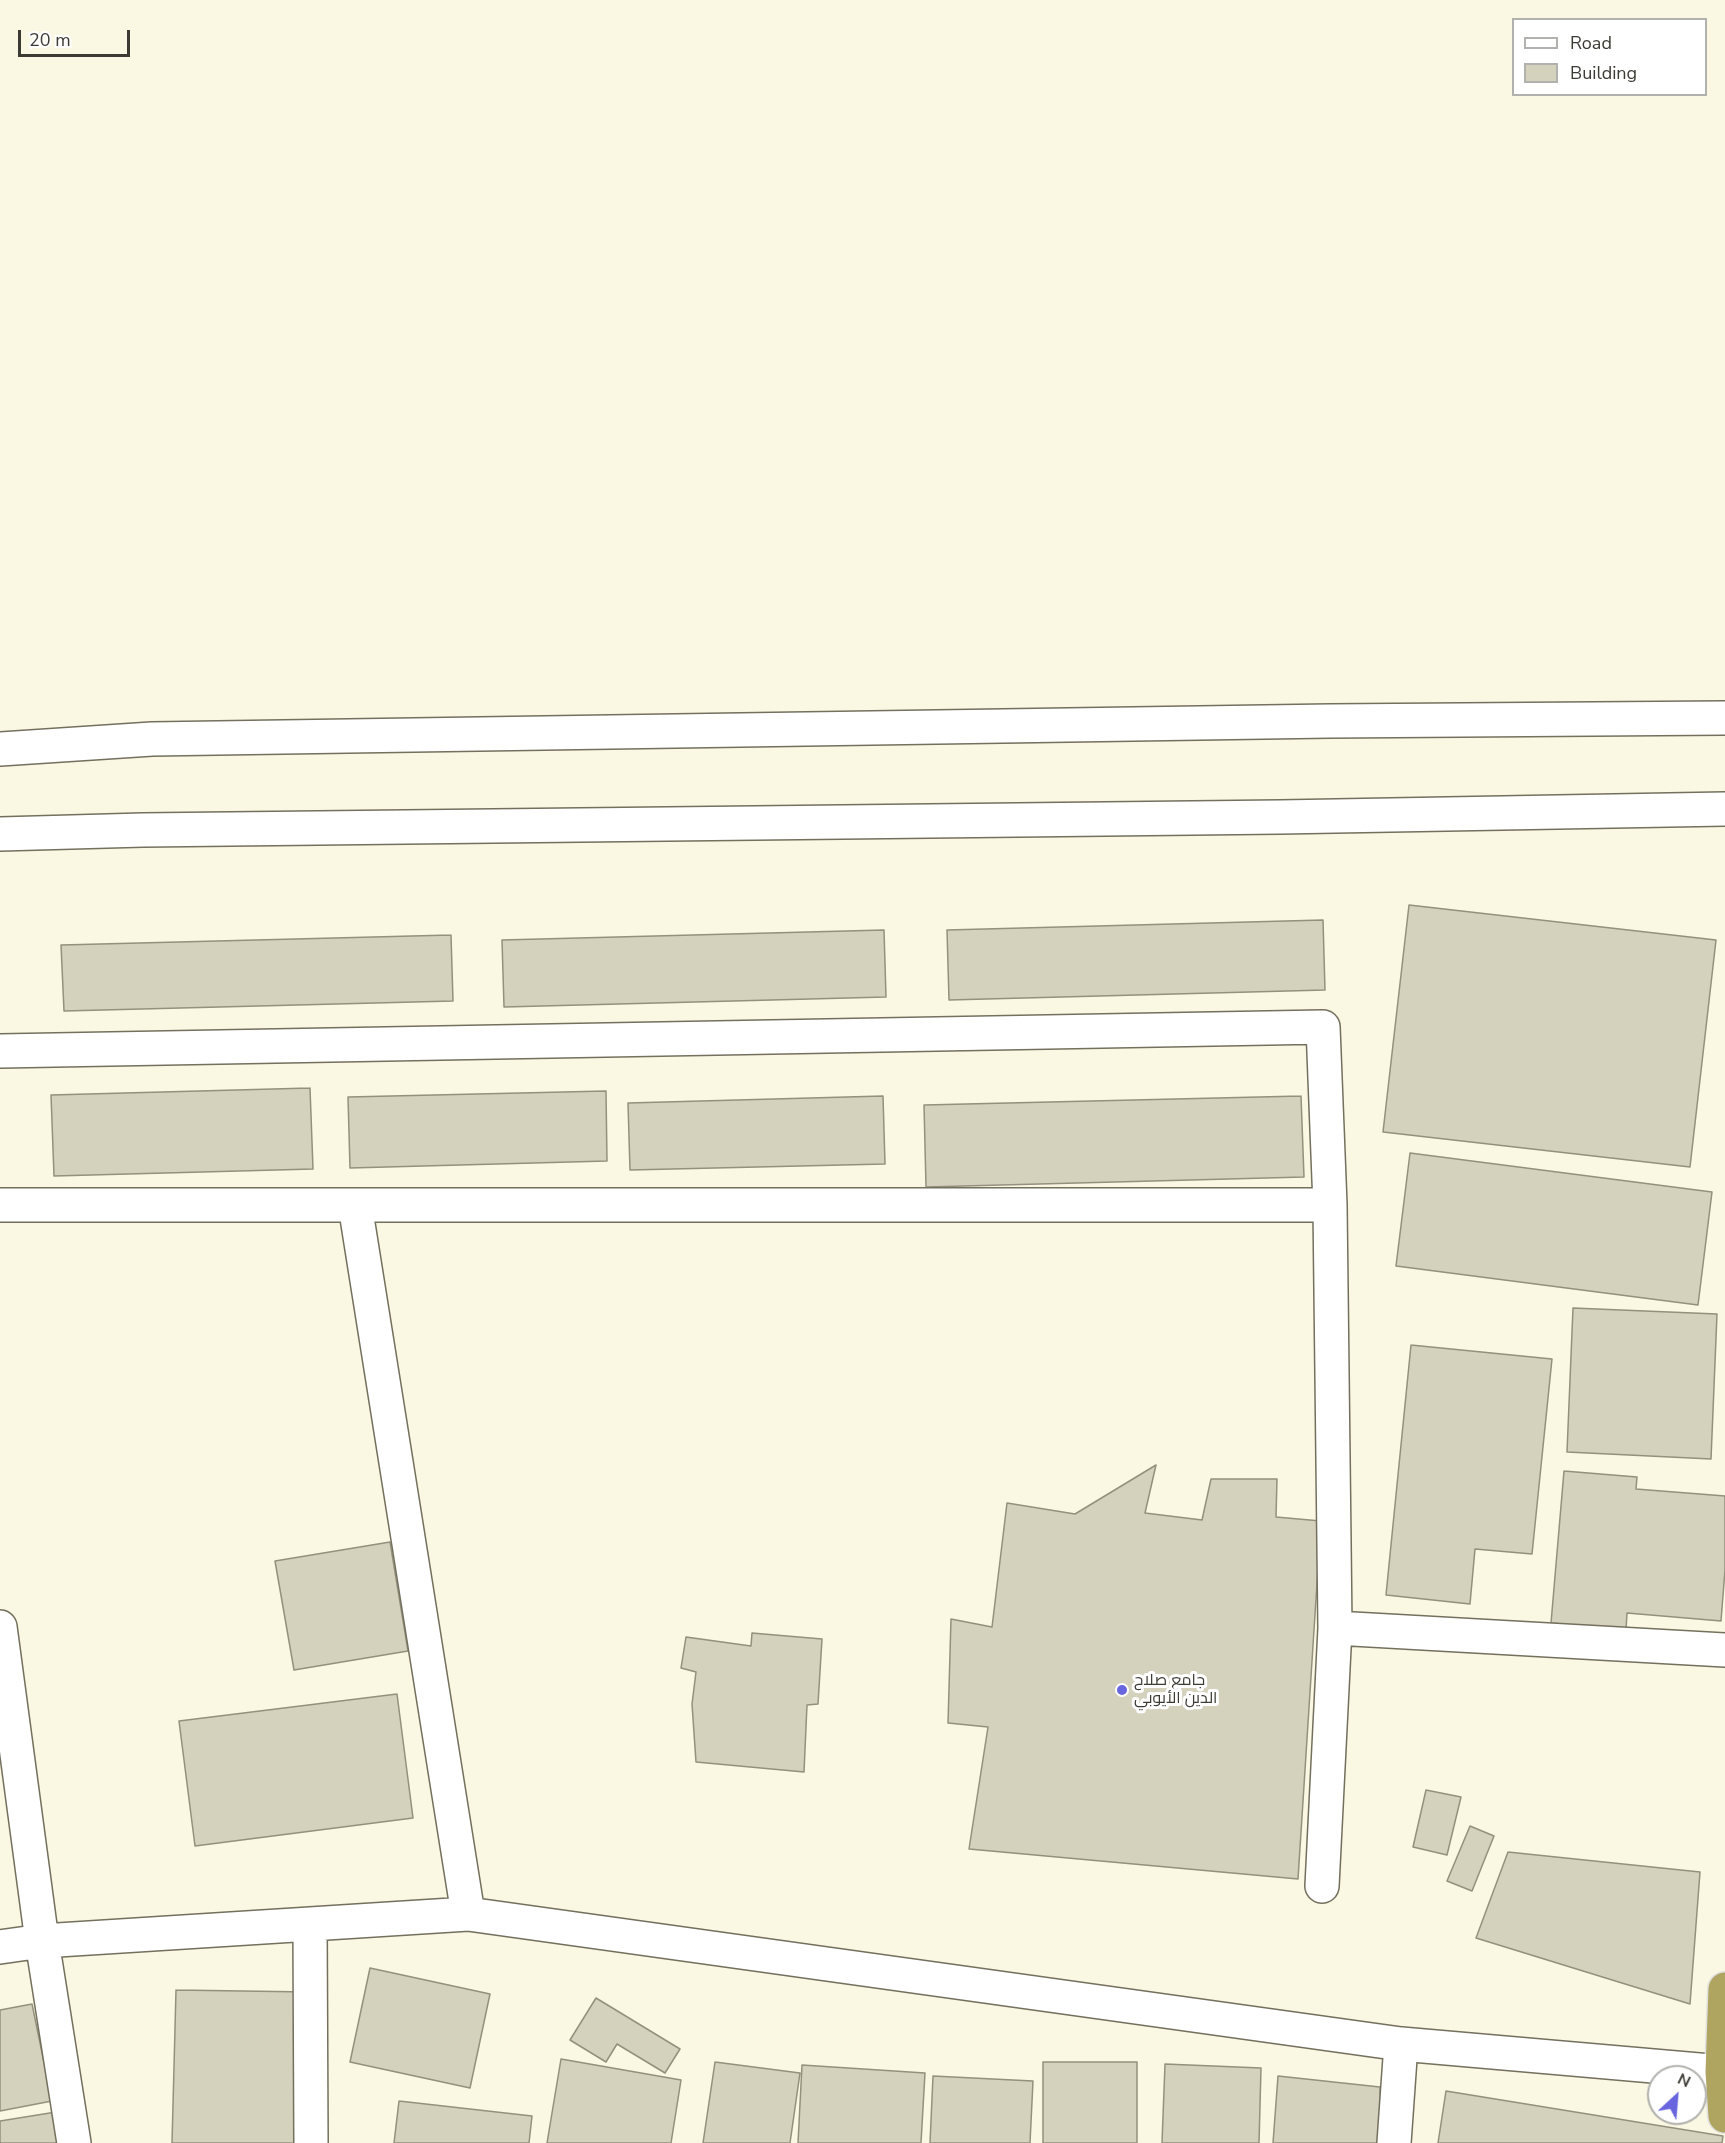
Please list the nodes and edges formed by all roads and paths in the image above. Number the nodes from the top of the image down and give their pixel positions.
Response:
1 (1725, 718) edge
2 (0, 749) edge
3 (1725, 809) edge
4 (0, 834) edge
5 (0, 1051) edge
6 (0, 1205) edge
7 (354, 1205) junction
8 (1330, 1205) junction
9 (0, 1627) edge
10 (1335, 1628) junction
11 (1725, 1650) edge
12 (1322, 1886) dead end
13 (468, 1914) junction
14 (310, 1924) junction
15 (42, 1941) junction
16 (0, 1947) edge
17 (1725, 1989) edge
18 (1401, 2044) junction
19 (1722, 2072) junction
20 (1725, 2116) edge
21 (74, 2143) edge
22 (311, 2143) edge
23 (1394, 2143) edge

1 - 2 street
3 - 4 street
5 - 8 street
6 - 7 street
7 - 8 street
7 - 13 street
8 - 10 street
9 - 15 street
10 - 11 street
10 - 12 street
13 - 14 street
13 - 18 street
14 - 15 street
14 - 22 street
15 - 16 street
15 - 21 street
17 - 19 highway
18 - 19 street
18 - 23 street
19 - 20 highway

